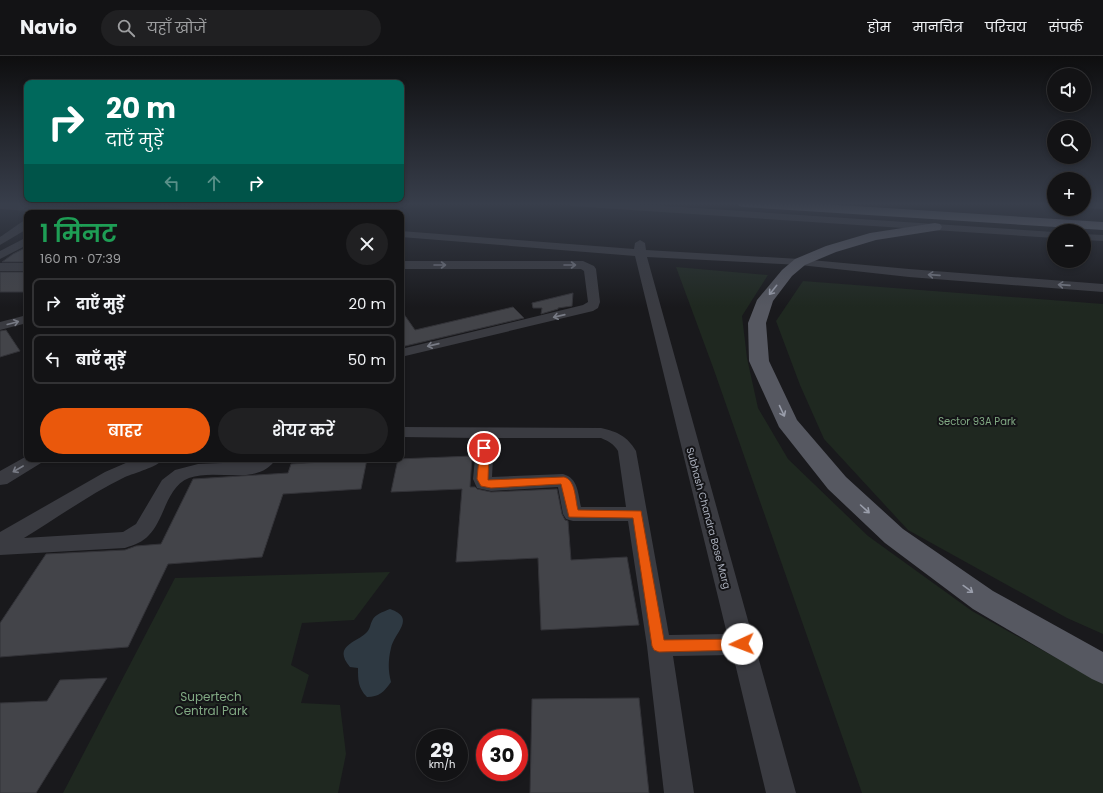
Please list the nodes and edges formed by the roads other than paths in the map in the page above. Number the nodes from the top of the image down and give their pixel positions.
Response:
1 (459, 237) edge
2 (525, 237) edge
3 (870, 237) edge
4 (1091, 237) edge
5 (1103, 238) edge
6 (24, 242) edge
7 (640, 248) junction
8 (0, 256) edge
9 (808, 259) junction
10 (404, 265) edge
11 (0, 267) edge
12 (24, 267) edge
13 (1103, 277) edge
14 (1103, 288) edge
15 (24, 320) edge
16 (0, 326) edge
17 (404, 352) edge
18 (404, 432) edge
19 (486, 433) junction
20 (30, 462) edge
21 (145, 462) edge
22 (264, 462) edge
23 (0, 479) edge
24 (638, 514) junction
25 (0, 542) edge
26 (0, 547) edge
27 (742, 644) junction
28 (659, 646) junction
29 (1103, 669) edge
30 (679, 793) edge
31 (781, 793) edge

1 - 7 street
2 - 7 street
3 - 9 main road
4 - 5 street
6 - 8 street
7 - 9 street
7 - 9 street
7 - 27 street, Subhash Chandra Bose Marg
9 - 13 street
14 -> 9 street
9 -> 29 main road
10 -> 17 street
11 - 12 street
16 -> 15 street
18 - 19 street
19 - 24 street
19 - 24 street
20 -> 23 street
21 - 25 street
22 - 26 street
24 - 28 street
27 - 28 street
27 - 31 street, Subhash Chandra Bose Marg
28 - 30 street

